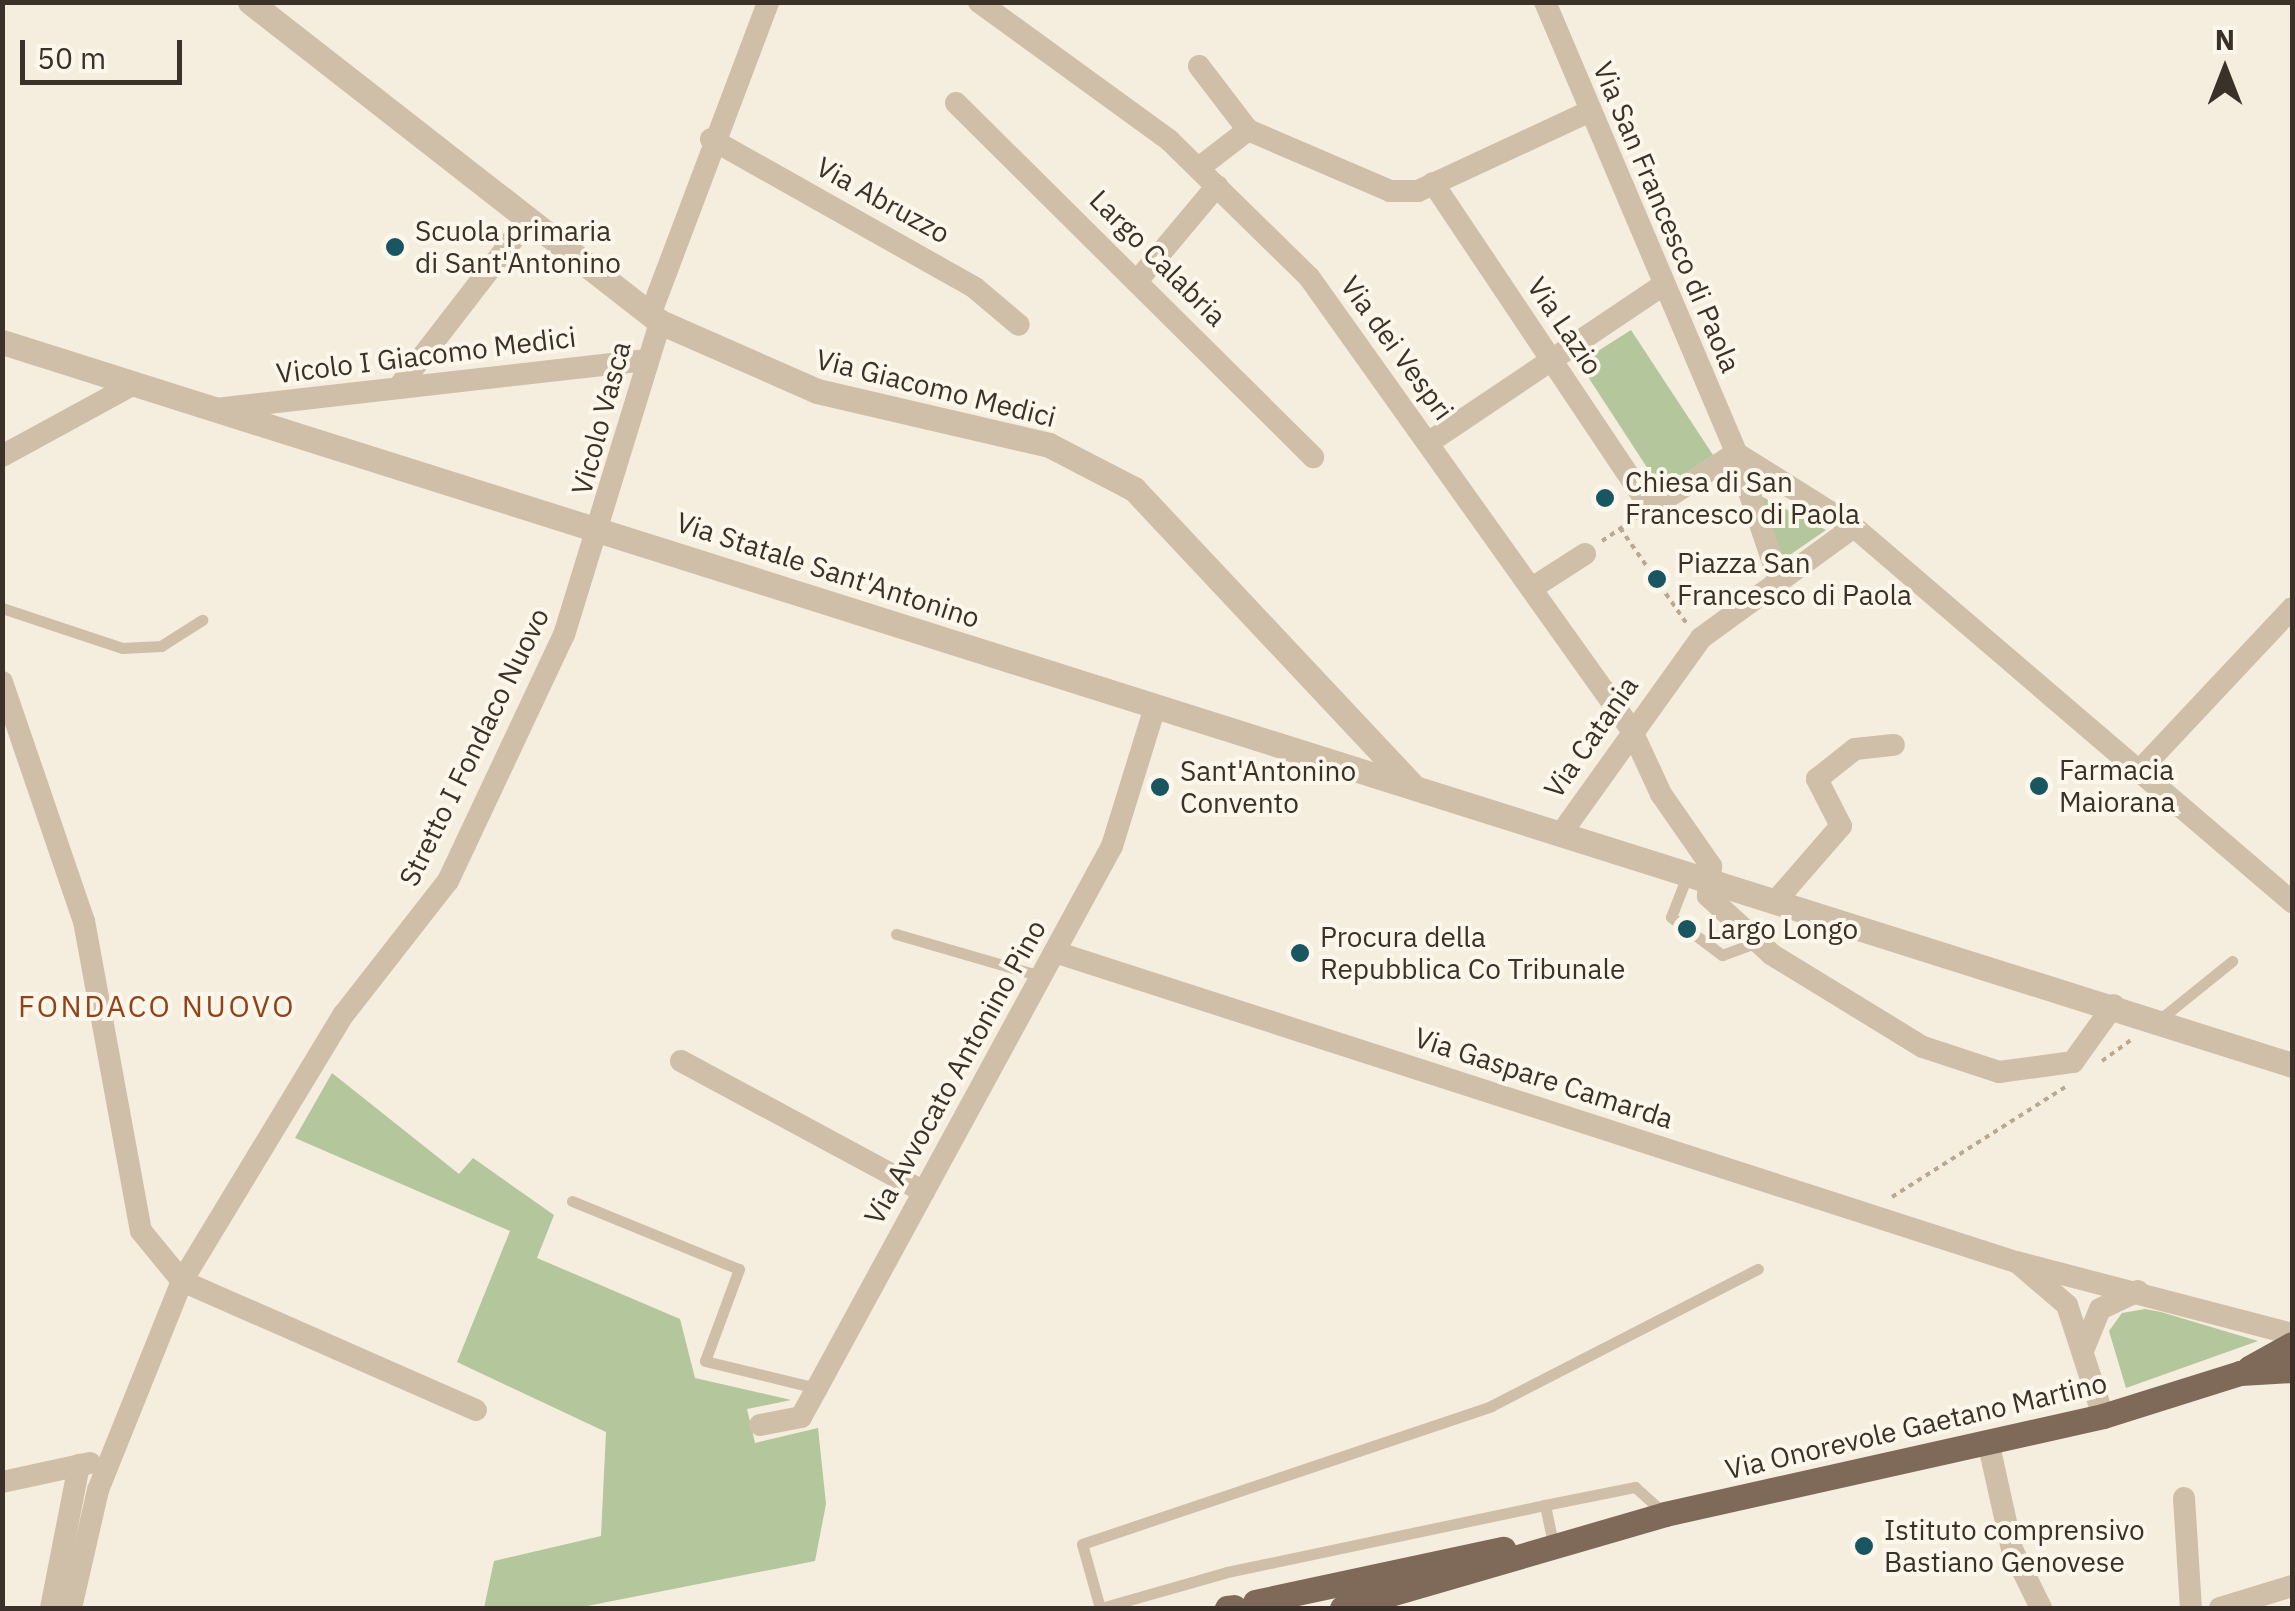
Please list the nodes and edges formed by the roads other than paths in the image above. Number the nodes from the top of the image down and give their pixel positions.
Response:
1 (250, 2) edge
2 (768, 2) edge
3 (979, 2) edge
4 (1545, 2) edge
5 (1200, 66) dead end
6 (956, 103) dead end
7 (1590, 111) junction
8 (1248, 130) junction
9 (711, 138) junction
10 (1200, 167) junction
11 (1434, 183) junction
12 (1216, 186) junction
13 (528, 220) junction
14 (1138, 280) junction
15 (1662, 285) junction
16 (655, 318) junction
17 (1019, 325) dead end
18 (2, 342) edge
19 (644, 360) junction
20 (1551, 360) junction
21 (134, 384) junction
22 (398, 388) junction
23 (214, 409) junction
24 (1428, 443) junction
25 (1736, 453) junction
26 (2, 456) edge
27 (1313, 458) dead end
28 (1854, 527) junction
29 (602, 529) junction
30 (1585, 554) road end
31 (1779, 580) junction
32 (1532, 588) junction
33 (2, 608) edge
34 (2292, 608) edge
35 (202, 620) dead end
36 (2, 682) edge
37 (1155, 707) junction
38 (1631, 729) junction
39 (1894, 745) dead end
40 (2140, 770) junction
41 (1412, 786) junction
42 (1560, 835) junction
43 (1697, 879) junction
44 (2291, 898) edge
45 (1781, 905) junction
46 (896, 934) dead end
47 (1758, 942) junction
48 (1054, 952) junction
49 (2232, 961) dead end
50 (1041, 976) junction
51 (2114, 1006) junction
52 (2159, 1020) junction
53 (681, 1061) dead end
54 (2292, 1065) edge
55 (924, 1192) junction
56 (572, 1201) dead end
57 (2016, 1262) junction
58 (1758, 1269) dead end
59 (182, 1281) junction
60 (2142, 1290) junction
61 (2292, 1334) edge
62 (2292, 1344) edge
63 (2084, 1348) junction
64 (2292, 1370) edge
65 (2240, 1373) junction
66 (818, 1388) junction
67 (476, 1410) dead end
68 (2104, 1416) junction
69 (760, 1425) dead end
70 (1988, 1441) junction
71 (113, 1458) junction
72 (79, 1465) junction
73 (2, 1482) edge
74 (2184, 1498) dead end
75 (1545, 1505) junction
76 (1666, 1514) junction
77 (1553, 1543) junction
78 (2292, 1586) edge
79 (1243, 1607) edge
80 (51, 1608) edge
81 (71, 1608) edge
82 (1100, 1608) edge
83 (1342, 1608) edge
84 (2042, 1608) edge
85 (2191, 1608) edge
86 (2220, 1608) edge

1 - 13 street, Via Giacomo Medici
2 - 9 street, Vicolo Vasca
3 - 10 street, Via dei Vespri
4 - 7 street, Via San Francesco di Paola
5 - 8 street
6 - 14 street, Largo Calabria
7 - 11 street
7 - 15 street, Via San Francesco di Paola
8 - 10 street
8 - 11 street
9 - 16 street, Vicolo Vasca
9 - 17 street, Via Abruzzo
10 - 12 street, Via dei Vespri
11 - 20 street, Via Lazio
12 - 14 street
12 - 24 street, Via dei Vespri
13 - 16 street, Via Giacomo Medici
13 - 22 street
14 - 27 street, Largo Calabria
15 - 20 street
15 - 25 street, Via San Francesco di Paola
16 - 19 street, Vicolo Vasca
16 - 41 street, Via Giacomo Medici
18 - 21 street, Via Statale Sant'Antonino
19 - 22 street, Vicolo I Giacomo Medici
19 - 29 street, Vicolo Vasca
20 - 24 street
20 - 25 street, Via Lazio
21 - 23 street, Via Statale Sant'Antonino
21 - 26 street
22 - 23 street, Vicolo I Giacomo Medici
23 - 29 street, Via Statale Sant'Antonino
24 - 32 street, Via dei Vespri
25 - 28 street
25 - 31 street, Via San Francesco di Paola
28 - 31 street
28 - 40 street
29 - 37 street, Via Statale Sant'Antonino
29 - 59 street, Stretto I Fondaco Nuovo
30 - 32 street
31 - 38 street, Via Catania
32 - 38 street, Via dei Vespri
33 - 35 lane
34 - 40 street
36 - 59 street
37 - 41 street, Via Statale Sant'Antonino
37 - 48 street, Via Avvocato Antonino Pino
38 - 42 street, Via Catania
38 - 43 street, Via dei Vespri
39 - 45 street
40 - 44 street
41 - 42 street, Via Statale Sant'Antonino
42 - 43 street, Via Statale Sant'Antonino
43 - 45 street
43 - 47 street
43 - 47 lane
45 - 51 street
46 - 50 lane
47 - 51 street
48 - 50 street, Via Avvocato Antonino Pino
48 - 57 street, Via Gaspare Camarda
49 - 52 lane
50 - 55 street, Via Avvocato Antonino Pino
51 - 52 street
52 - 54 street
53 - 55 street
55 - 66 street, Via Avvocato Antonino Pino
56 - 66 lane
57 - 60 street, Via Gaspare Camarda
57 - 63 street, Via Gaspare Camarda
58 - 82 lane
59 - 67 street
59 - 71 street, Stretto I Fondaco Nuovo
60 - 61 street, Via Gaspare Camarda
60 - 63 street
62 - 65 main road
63 - 68 street, Via Gaspare Camarda
64 - 65 main road, Via Onorevole Gaetano Martino
65 - 68 main road, Via Onorevole Gaetano Martino
66 - 69 street, Via Avvocato Antonino Pino
68 - 70 main road, Via Onorevole Gaetano Martino
70 - 76 main road, Via Onorevole Gaetano Martino
70 - 84 street
71 - 72 street
71 - 81 street, Stretto I Fondaco Nuovo
72 - 73 street
72 - 80 street
74 - 85 street
75 - 76 lane
75 - 77 lane
75 - 82 lane
76 - 77 main road, Via Onorevole Gaetano Martino
77 - 79 main road, Via Onorevole Gaetano Martino
77 - 83 main road, Via Onorevole Gaetano Martino
78 - 86 street

